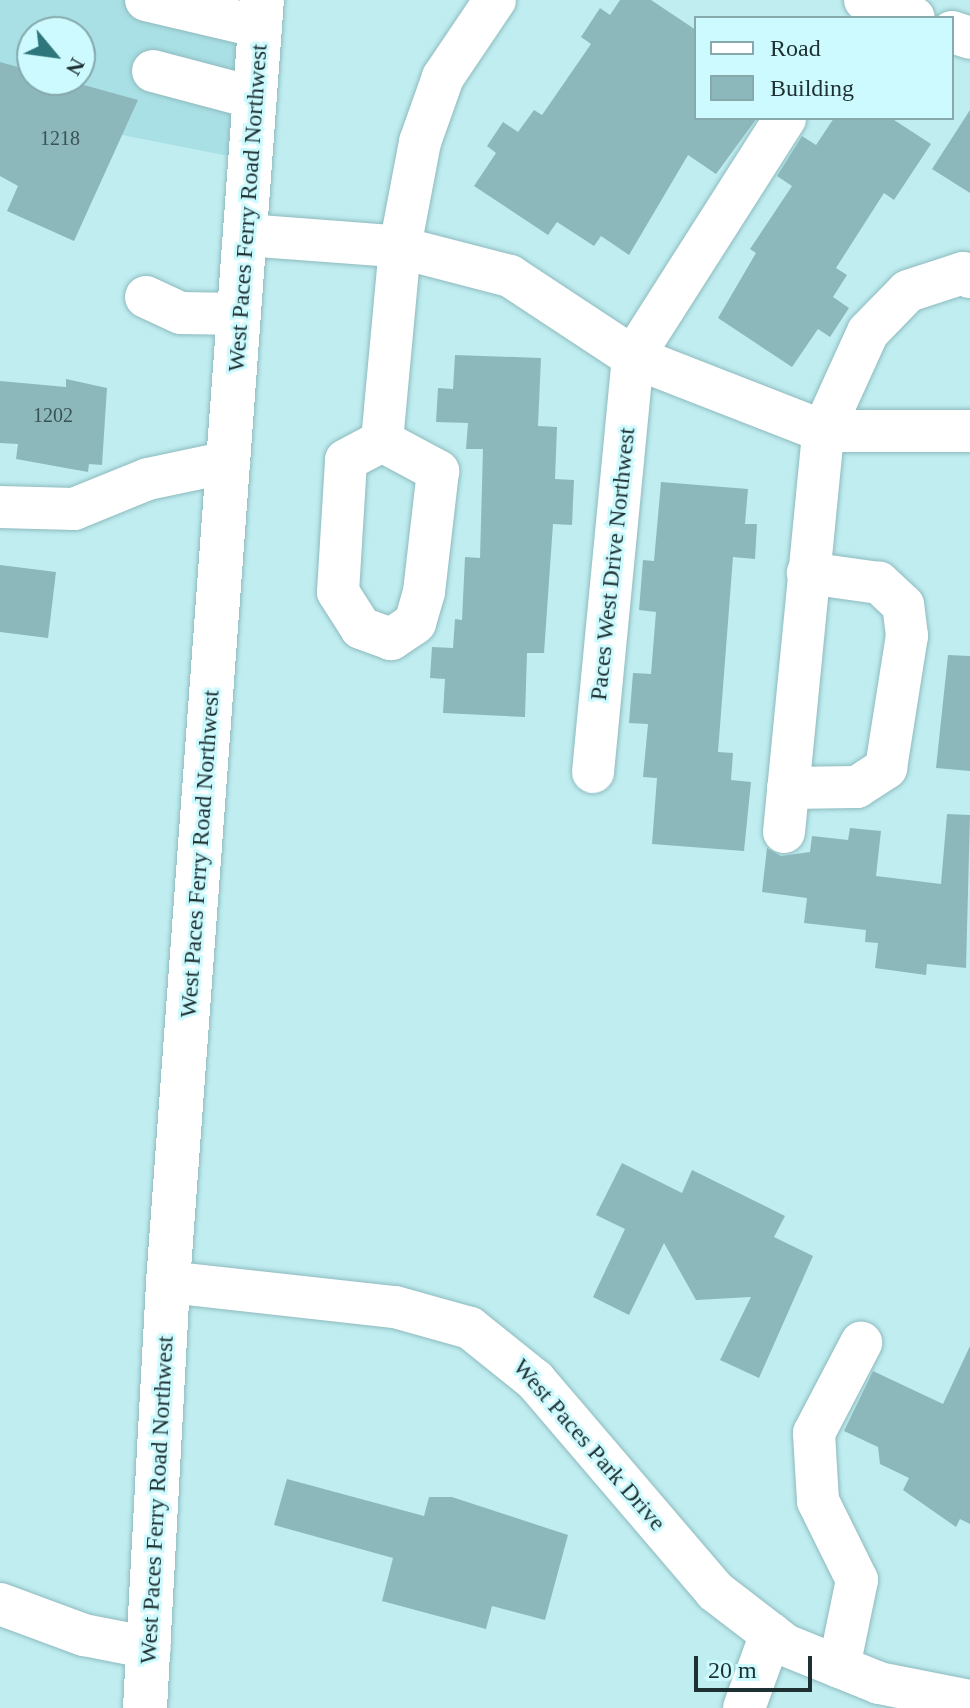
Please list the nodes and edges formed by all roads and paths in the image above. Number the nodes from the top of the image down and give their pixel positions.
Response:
1 (495, 0) edge
2 (863, 0) edge
3 (162, 4) edge
4 (261, 13) edge
5 (851, 16) edge
6 (908, 16) edge
7 (153, 71) dead end
8 (255, 98) junction
9 (784, 120) edge
10 (246, 235) junction
11 (400, 247) junction
12 (970, 277) edge
13 (146, 297) dead end
14 (240, 314) junction
15 (633, 357) junction
16 (823, 431) junction
17 (970, 431) edge
18 (382, 441) dead end
19 (229, 462) junction
20 (0, 507) edge
21 (808, 573) junction
22 (593, 772) dead end
23 (788, 788) junction
24 (784, 832) dead end
25 (168, 1282) junction
26 (861, 1343) dead end
27 (0, 1604) edge
28 (771, 1634) junction
29 (150, 1648) junction
30 (839, 1667) junction
31 (970, 1701) edge
32 (145, 1708) edge
33 (744, 1708) edge

1 - 11 street
2 - 5 street
2 - 6 street
3 - 4 street
4 - 8 main road, West Paces Ferry Road Northwest
7 - 8 street
8 - 10 main road, West Paces Ferry Road Northwest
9 - 15 street
10 - 11 street
10 - 14 main road, West Paces Ferry Road Northwest
11 - 15 street
11 - 18 street
12 - 16 street
13 - 14 street
14 - 19 main road, West Paces Ferry Road Northwest
15 - 16 street
15 - 22 street, Paces West Drive Northwest
16 - 17 street
16 - 21 street
19 - 20 street
19 - 25 main road, West Paces Ferry Road Northwest
21 - 23 street
21 - 23 street
23 - 24 street
25 - 28 street, West Paces Park Drive
25 - 29 main road, West Paces Ferry Road Northwest
26 - 30 street
27 - 29 street
28 - 30 street, West Paces Park Drive
28 - 33 street
29 - 32 main road, West Paces Ferry Road Northwest
30 - 31 street, West Paces Park Drive

